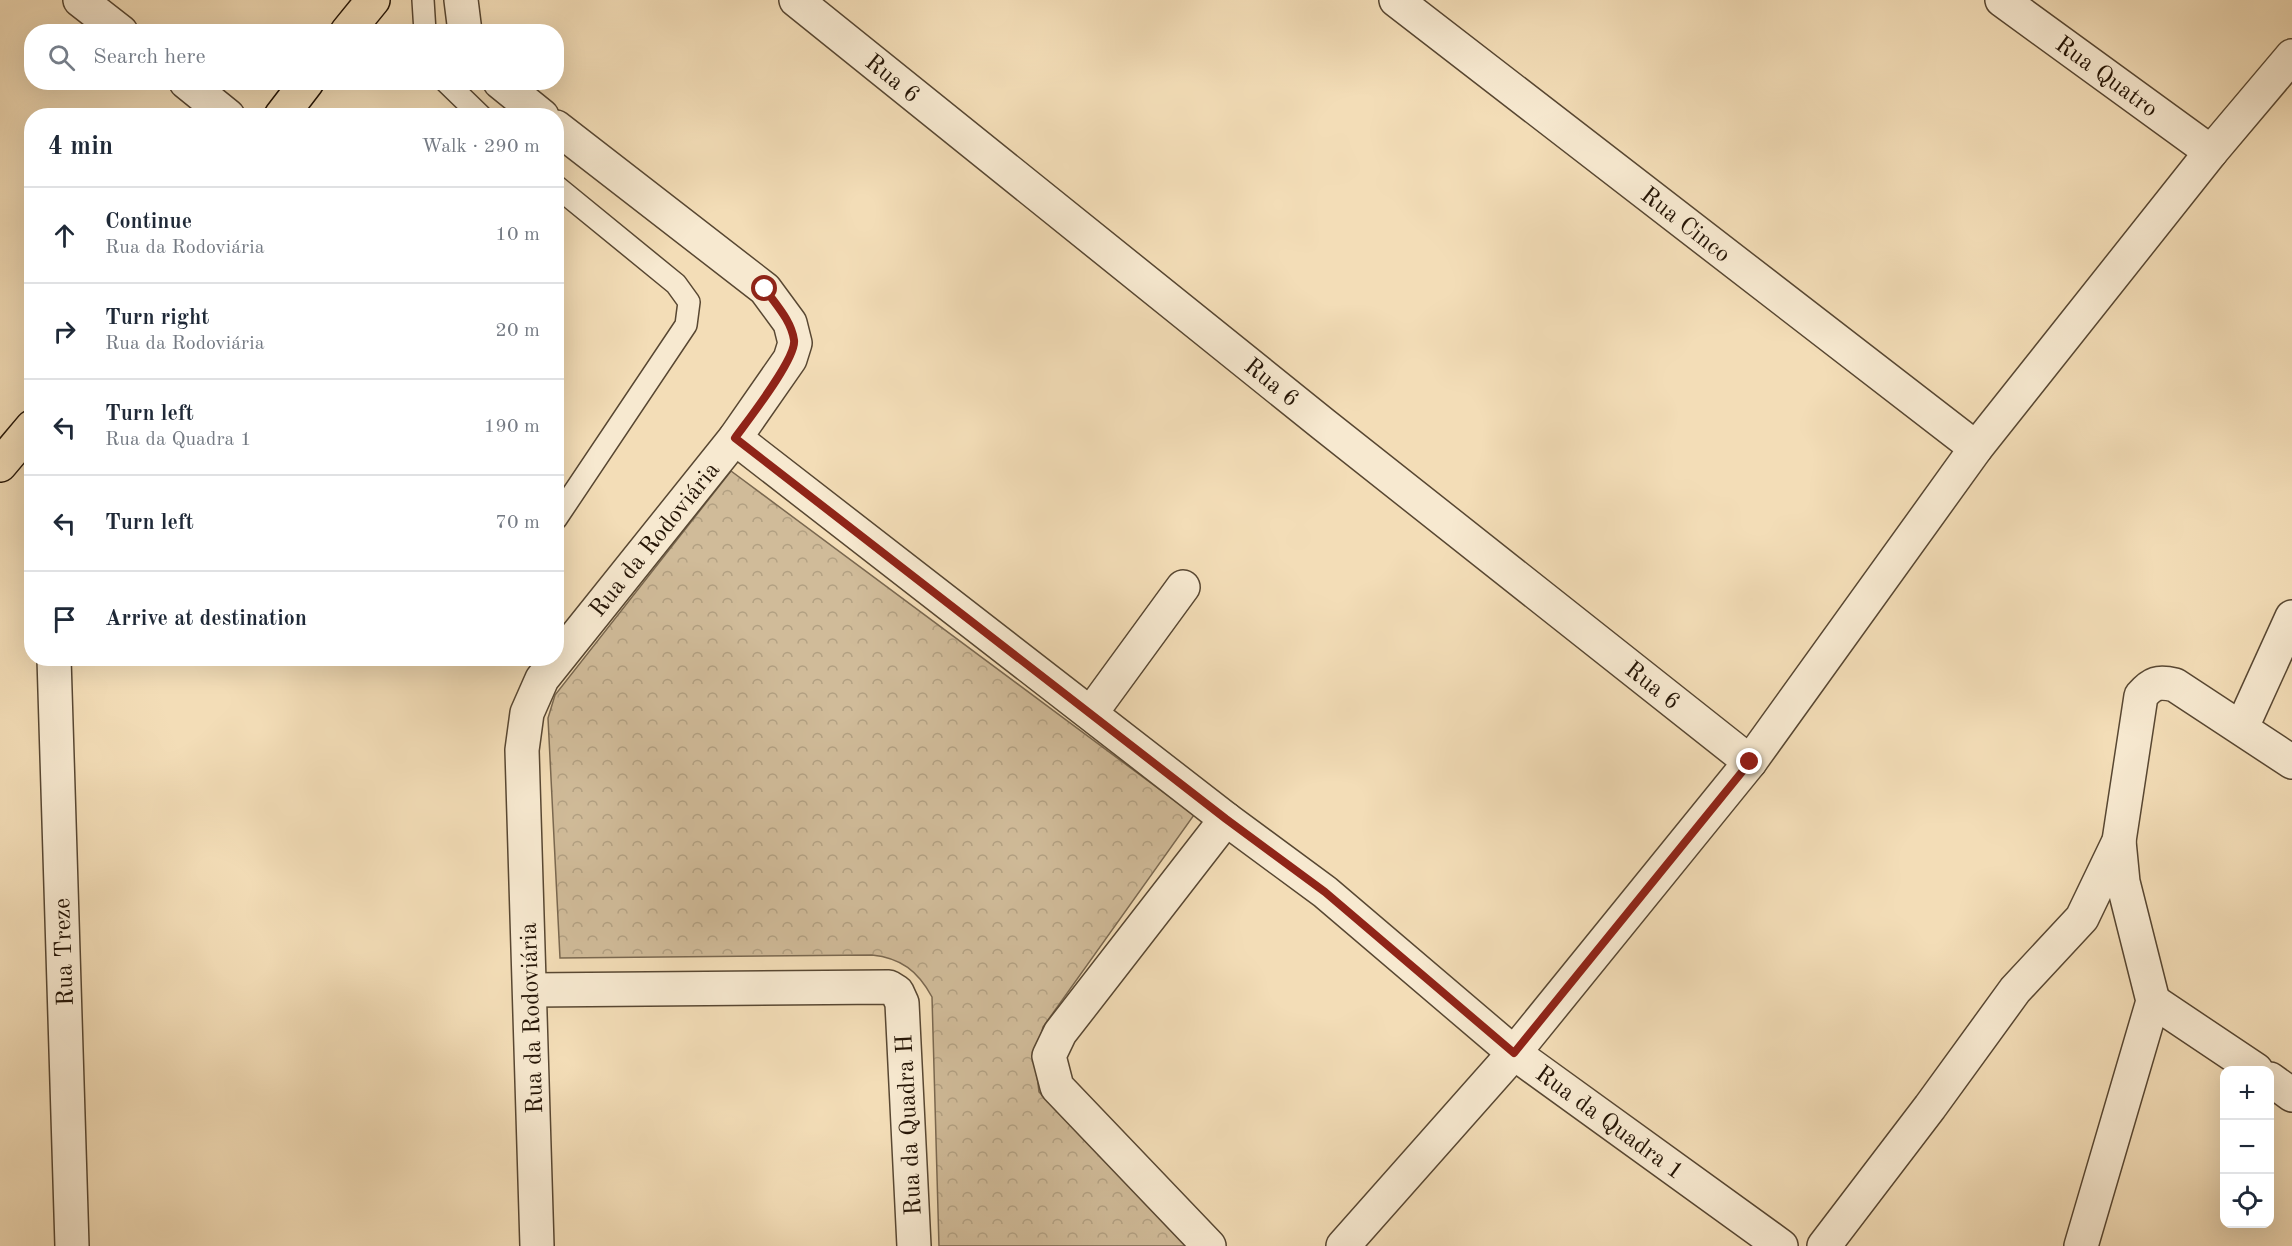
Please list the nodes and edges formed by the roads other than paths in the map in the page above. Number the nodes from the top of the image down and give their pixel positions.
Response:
1 (81, 0) edge
2 (373, 0) edge
3 (423, 0) edge
4 (461, 0) edge
5 (796, 0) edge
6 (1395, 0) edge
7 (2002, 0) edge
8 (111, 24) edge
9 (354, 24) edge
10 (424, 24) edge
11 (464, 24) edge
12 (2292, 56) edge
13 (196, 90) edge
14 (301, 90) edge
15 (454, 90) edge
16 (510, 90) edge
17 (218, 108) edge
18 (287, 108) edge
19 (473, 108) edge
20 (532, 108) edge
21 (564, 133) edge
22 (2211, 152) junction
23 (564, 193) edge
24 (24, 436) edge
25 (735, 438) junction
26 (1976, 448) junction
27 (0, 465) edge
28 (564, 507) edge
29 (1183, 587) dead end
30 (2292, 617) edge
31 (564, 652) edge
32 (54, 666) edge
33 (552, 666) edge
34 (1092, 712) junction
35 (2242, 727) junction
36 (1750, 762) junction
37 (2292, 762) edge
38 (1226, 819) junction
39 (2119, 841) junction
40 (531, 990) junction
41 (2153, 1001) junction
42 (1514, 1053) junction
43 (2249, 1066) edge
44 (2274, 1082) edge
45 (2292, 1095) edge
46 (72, 1246) edge
47 (537, 1246) edge
48 (914, 1246) edge
49 (1209, 1246) edge
50 (1342, 1246) edge
51 (1781, 1246) edge
52 (1824, 1246) edge
53 (2081, 1246) edge

1 - 8 street
2 - 9 main road
3 - 10 lane
4 - 11 street
5 - 36 street, Rua 6
6 - 26 street, Rua Cinco
7 - 22 street, Rua Quatro
12 - 22 street
13 - 17 street
14 - 18 main road
15 - 19 lane
16 - 20 street
21 - 25 street, Rua da Rodoviária
22 - 26 street
23 - 28 lane
24 - 27 main road
25 - 31 street, Rua da Rodoviária
25 - 34 street, Rua da Quadra 1
26 - 36 street
29 - 34 street
30 - 35 street
32 - 46 street, Rua Treze
33 - 40 street, Rua da Rodoviária
34 - 38 street, Rua da Quadra 1
35 - 37 street
35 - 39 street
36 - 42 street
38 - 42 street, Rua da Quadra 1
38 - 49 street
39 - 41 street
39 - 52 street
40 - 47 street, Rua da Rodoviária
40 - 48 street, Rua da Quadra H
41 - 43 street
41 - 53 street
42 - 50 street
42 - 51 street, Rua da Quadra 1
44 - 45 street

